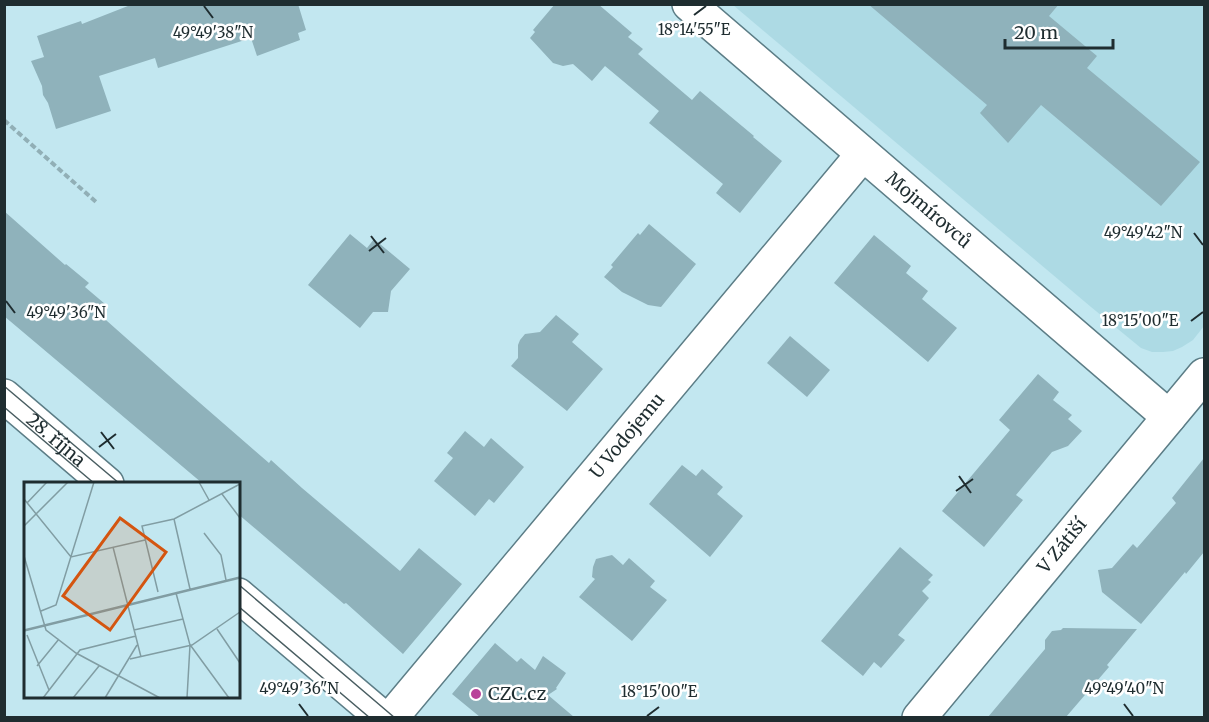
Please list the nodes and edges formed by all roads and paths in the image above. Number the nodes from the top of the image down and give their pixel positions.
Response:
1 (689, 4) edge
2 (4, 120) edge
3 (863, 154) junction
4 (96, 202) dead end
5 (1204, 375) edge
6 (4, 396) edge
7 (1169, 417) junction
8 (106, 482) edge
9 (240, 597) edge
10 (383, 717) edge
11 (391, 717) edge
12 (919, 717) edge

1 - 3 street, Mojmírovců
2 - 4 path
3 - 7 street, Mojmírovců
3 - 11 street, U Vodojemu
5 - 7 street, V Zátiší
6 - 8 street, 28. října
7 - 12 street, V Zátiší
9 - 10 street

